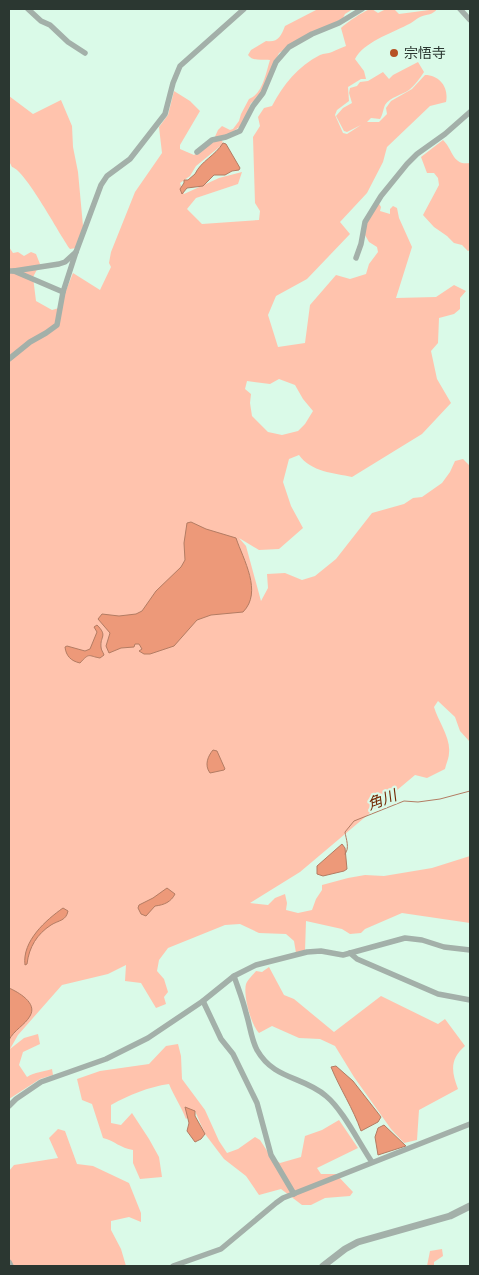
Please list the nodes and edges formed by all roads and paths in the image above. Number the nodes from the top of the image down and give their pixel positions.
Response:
1 (28, 9) edge
2 (244, 9) edge
3 (362, 9) edge
4 (460, 9) edge
5 (470, 20) edge
6 (85, 53) dead end
7 (470, 112) edge
8 (197, 152) dead end
9 (76, 252) junction
10 (356, 258) dead end
11 (11, 271) edge
12 (63, 292) junction
13 (9, 359) edge
14 (470, 950) edge
15 (350, 953) junction
16 (234, 976) junction
17 (470, 1000) edge
18 (203, 1001) junction
19 (9, 1106) edge
20 (470, 1124) edge
21 (372, 1162) junction
22 (294, 1194) junction
23 (470, 1206) edge
24 (9, 1262) edge
25 (11, 1266) edge
26 (173, 1266) edge
27 (323, 1266) edge

1 - 6 street
2 - 9 street
3 - 8 street
4 - 5 street
7 - 10 street
9 - 11 street
9 - 12 street
11 - 12 street
12 - 13 street
14 - 15 street
15 - 16 street
15 - 17 street
16 - 18 street
16 - 21 street
18 - 19 street
18 - 22 street
20 - 21 street
21 - 22 street
22 - 26 street
23 - 27 street
24 - 25 street

